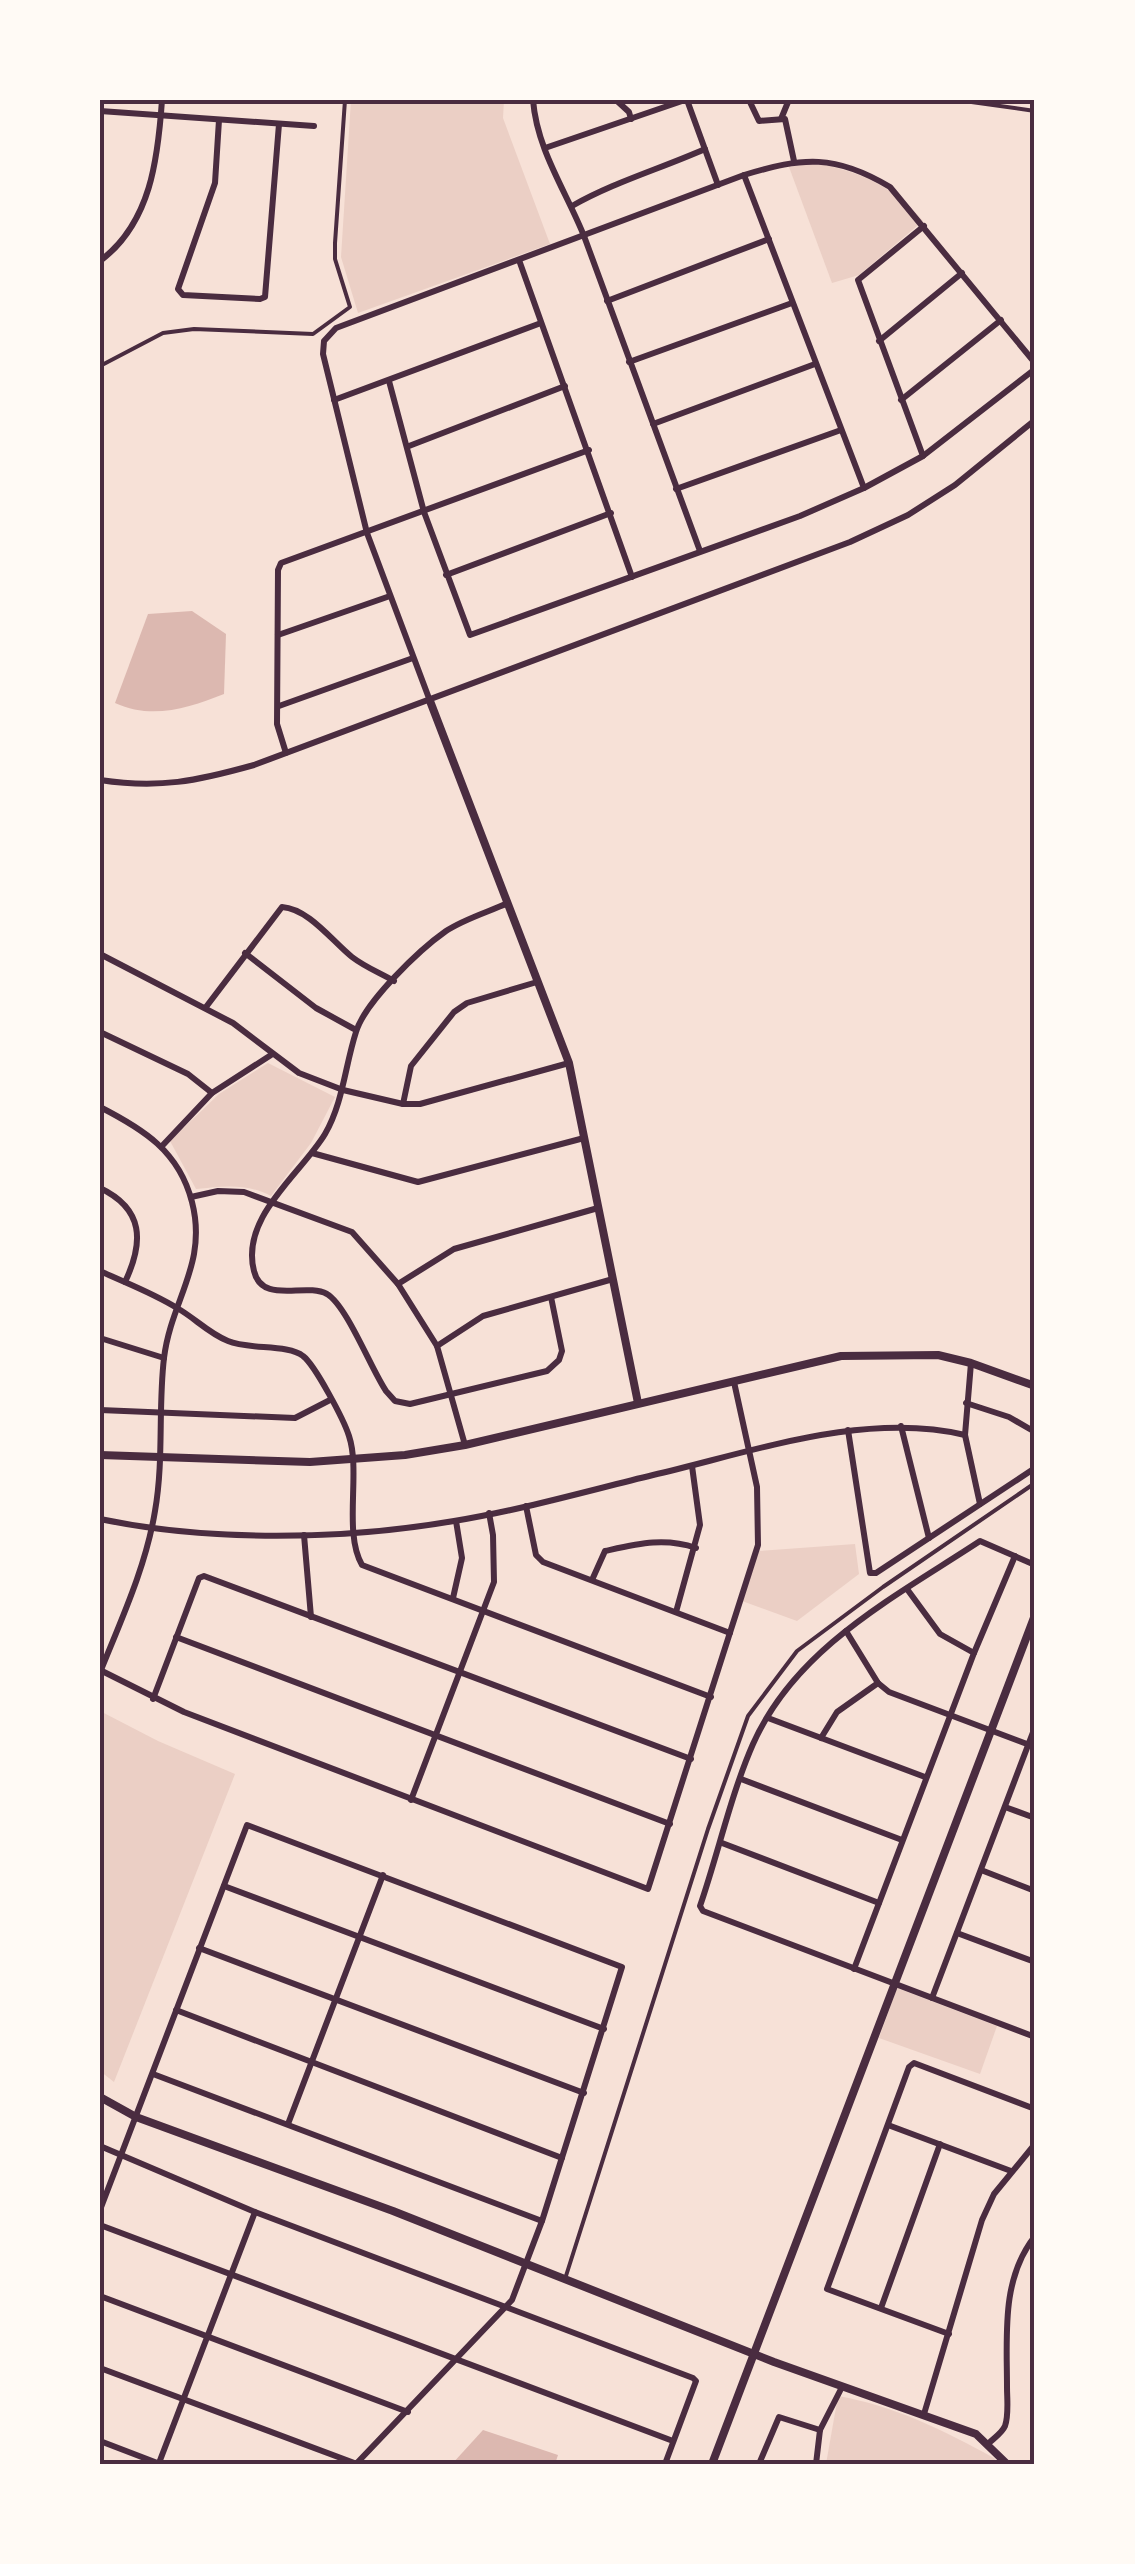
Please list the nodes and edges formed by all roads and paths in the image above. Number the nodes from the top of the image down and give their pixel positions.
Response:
1 (162, 100) edge
2 (346, 100) edge
3 (533, 100) edge
4 (616, 100) edge
5 (686, 100) edge
6 (749, 100) edge
7 (958, 100) edge
8 (788, 102) edge
9 (100, 111) edge
10 (1035, 111) edge
11 (161, 115) junction
12 (631, 119) junction
13 (782, 119) junction
14 (219, 120) junction
15 (279, 124) junction
16 (314, 126) dead end
17 (545, 148) junction
18 (705, 149) junction
19 (794, 161) junction
20 (744, 175) junction
21 (718, 185) junction
22 (572, 206) junction
23 (924, 226) junction
24 (584, 236) junction
25 (769, 239) junction
26 (519, 260) junction
27 (100, 261) edge
28 (962, 273) junction
29 (607, 301) junction
30 (792, 302) junction
31 (350, 307) junction
32 (354, 320) junction
33 (1001, 320) junction
34 (541, 323) junction
35 (313, 334) junction
36 (327, 336) junction
37 (879, 341) junction
38 (629, 362) junction
39 (815, 364) junction
40 (100, 366) edge
41 (1035, 366) edge
42 (389, 381) junction
43 (566, 386) junction
44 (334, 400) junction
45 (901, 400) junction
46 (1035, 420) edge
47 (654, 424) junction
48 (842, 430) junction
49 (409, 446) junction
50 (589, 450) junction
51 (923, 456) junction
52 (864, 488) junction
53 (676, 489) junction
54 (424, 512) junction
55 (611, 513) junction
56 (367, 533) junction
57 (700, 551) junction
58 (446, 575) junction
59 (632, 576) junction
60 (390, 596) junction
61 (278, 635) junction
62 (413, 658) junction
63 (430, 701) junction
64 (279, 706) junction
65 (286, 753) junction
66 (100, 780) edge
67 (510, 903) junction
68 (245, 953) junction
69 (100, 954) edge
70 (394, 981) junction
71 (538, 982) junction
72 (206, 1006) junction
73 (356, 1030) junction
74 (100, 1032) edge
75 (271, 1055) junction
76 (568, 1063) junction
77 (343, 1090) junction
78 (212, 1093) junction
79 (402, 1104) junction
80 (100, 1106) edge
81 (584, 1138) junction
82 (162, 1146) junction
83 (312, 1153) junction
84 (100, 1188) edge
85 (191, 1197) junction
86 (270, 1202) junction
87 (598, 1208) junction
88 (100, 1271) edge
89 (613, 1279) junction
90 (125, 1282) junction
91 (398, 1284) junction
92 (551, 1297) junction
93 (178, 1308) junction
94 (100, 1338) edge
95 (438, 1346) junction
96 (164, 1358) junction
97 (971, 1363) junction
98 (734, 1382) junction
99 (1035, 1386) edge
100 (452, 1395) junction
101 (330, 1400) junction
102 (638, 1403) junction
103 (966, 1403) junction
104 (100, 1410) edge
105 (162, 1412) junction
106 (901, 1426) junction
107 (848, 1430) junction
108 (1035, 1432) edge
109 (965, 1434) junction
110 (465, 1445) junction
111 (751, 1453) junction
112 (100, 1454) edge
113 (159, 1457) junction
114 (351, 1461) junction
115 (692, 1466) junction
116 (1035, 1468) edge
117 (1035, 1484) edge
118 (980, 1504) junction
119 (526, 1506) junction
120 (489, 1513) junction
121 (100, 1519) edge
122 (456, 1521) junction
123 (150, 1530) junction
124 (356, 1534) junction
125 (304, 1535) junction
126 (929, 1538) junction
127 (696, 1548) junction
128 (1016, 1556) junction
129 (1035, 1565) edge
130 (592, 1580) junction
131 (907, 1589) junction
132 (453, 1599) junction
133 (486, 1611) junction
134 (676, 1612) junction
135 (1035, 1615) edge
136 (311, 1617) junction
137 (846, 1630) junction
138 (730, 1634) junction
139 (176, 1637) junction
140 (974, 1653) junction
141 (101, 1670) edge
142 (459, 1672) junction
143 (878, 1683) junction
144 (711, 1697) junction
145 (153, 1699) junction
146 (950, 1716) junction
147 (768, 1718) junction
148 (1035, 1726) edge
149 (989, 1731) junction
150 (437, 1736) junction
151 (821, 1738) junction
152 (1032, 1746) edge
153 (691, 1759) junction
154 (926, 1777) junction
155 (741, 1779) junction
156 (410, 1800) junction
157 (1005, 1807) junction
158 (1035, 1818) edge
159 (670, 1824) junction
160 (902, 1840) junction
161 (722, 1843) junction
162 (980, 1870) junction
163 (383, 1875) junction
164 (224, 1886) junction
165 (1035, 1891) edge
166 (879, 1903) junction
167 (957, 1933) junction
168 (359, 1936) junction
169 (200, 1948) junction
170 (1035, 1962) edge
171 (854, 1969) junction
172 (893, 1984) junction
173 (932, 1998) junction
174 (336, 1999) junction
175 (176, 2010) junction
176 (604, 2029) junction
177 (1035, 2037) edge
178 (312, 2062) junction
179 (153, 2074) junction
180 (584, 2093) junction
181 (100, 2097) edge
182 (1035, 2109) edge
183 (136, 2116) junction
184 (288, 2124) junction
185 (888, 2125) junction
186 (940, 2144) junction
187 (1035, 2144) edge
188 (100, 2146) edge
189 (121, 2158) junction
190 (562, 2158) junction
191 (1011, 2171) junction
192 (100, 2210) edge
193 (255, 2212) junction
194 (542, 2221) junction
195 (100, 2225) edge
196 (1035, 2236) edge
197 (526, 2264) junction
198 (231, 2274) junction
199 (565, 2280) junction
200 (100, 2296) edge
201 (507, 2308) junction
202 (881, 2308) junction
203 (949, 2334) junction
204 (208, 2338) junction
205 (754, 2354) junction
206 (459, 2360) junction
207 (100, 2368) edge
208 (842, 2387) junction
209 (184, 2399) junction
210 (408, 2412) junction
211 (924, 2414) junction
212 (820, 2430) junction
213 (100, 2441) edge
214 (673, 2442) junction
215 (989, 2443) junction
216 (160, 2464) edge
217 (357, 2464) edge
218 (665, 2464) edge
219 (712, 2464) edge
220 (759, 2464) edge
221 (816, 2464) edge
222 (1007, 2464) edge

1 - 11 street
2 - 31 street
3 - 17 street
4 - 12 street
5 - 12 street
5 - 18 street
6 - 13 street
7 - 10 street
8 - 13 street
9 - 11 street
11 - 14 street
11 - 27 street
12 - 17 street
13 - 19 street
14 - 15 street
14 - 15 street
15 - 16 street
17 - 22 street
18 - 21 street
18 - 22 street
19 - 20 street
19 - 23 street
20 - 21 street
20 - 25 street
21 - 24 street
22 - 24 street
23 - 28 street
23 - 37 street
24 - 26 street
24 - 29 street
25 - 29 street
25 - 30 street
26 - 32 street
26 - 34 street
28 - 33 street
28 - 37 street
29 - 38 street
30 - 38 street
30 - 39 street
31 - 32 street
31 - 35 street
32 - 36 street
33 - 41 street
33 - 45 street
34 - 42 street
34 - 43 street
35 - 36 street
35 - 40 street
36 - 44 street
37 - 45 street
38 - 47 street
39 - 47 street
39 - 48 street
41 - 51 street
42 - 44 street
42 - 49 street
43 - 49 street
43 - 50 street
44 - 56 street
45 - 51 street
46 - 63 street
47 - 53 street
48 - 52 street
48 - 53 street
49 - 54 street
50 - 54 street
50 - 55 street
51 - 52 street
52 - 57 street
53 - 57 street
54 - 56 street
54 - 58 street
55 - 58 street
55 - 59 street
56 - 60 street
56 - 61 street
57 - 59 street
58 - 59 street
60 - 61 street
60 - 62 street
61 - 64 street
62 - 63 street
62 - 64 street
63 - 65 street
63 - 67 street
64 - 65 street
65 - 66 street
67 - 70 street
67 - 71 street
68 - 70 street
68 - 72 street
68 - 73 street
69 - 72 street
70 - 73 street
71 - 76 street
71 - 79 street
72 - 75 street
73 - 77 street
74 - 78 street
75 - 77 street
75 - 78 street
76 - 79 street
76 - 81 street
77 - 79 street
77 - 83 street
78 - 82 street
80 - 82 street
81 - 83 street
81 - 87 street
82 - 85 street
83 - 86 street
84 - 90 street
85 - 86 street
85 - 93 street
86 - 91 street
86 - 100 street
87 - 89 street
87 - 91 street
88 - 90 street
89 - 92 street
89 - 102 street
90 - 93 street
91 - 95 street
92 - 95 street
92 - 100 street
93 - 96 street
93 - 101 street
94 - 96 street
95 - 100 street
96 - 105 street
97 - 98 street
97 - 99 street
97 - 103 street
98 - 102 street
98 - 111 street
100 - 110 street
101 - 105 street
101 - 114 street
102 - 110 street
103 - 108 street
103 - 109 street
104 - 105 street
105 - 113 street
106 - 107 street
106 - 109 street
106 - 126 street
107 - 111 street
107 - 126 street
109 - 118 street
110 - 114 street
111 - 115 street
111 - 138 street
112 - 113 street
113 - 114 street
113 - 123 street
114 - 124 street
115 - 119 street
115 - 127 street
116 - 118 street
117 - 199 street
118 - 126 street
119 - 120 street
119 - 130 street
120 - 122 street
120 - 133 street
121 - 123 street
122 - 124 street
122 - 132 street
123 - 125 street
123 - 141 street
124 - 125 street
124 - 132 street
125 - 136 street
127 - 130 street
127 - 134 street
128 - 129 street
128 - 131 street
128 - 140 street
130 - 134 street
131 - 137 street
131 - 140 street
132 - 133 street
133 - 142 street
133 - 144 street
134 - 138 street
135 - 149 street
136 - 139 street
136 - 142 street
137 - 143 street
137 - 147 street
138 - 144 street
139 - 145 street
139 - 150 street
140 - 146 street
141 - 145 street
142 - 150 street
142 - 153 street
143 - 146 street
143 - 151 street
144 - 153 street
145 - 156 street
146 - 149 street
146 - 154 street
147 - 151 street
147 - 155 street
148 - 152 street
149 - 152 street
149 - 172 street
150 - 156 street
150 - 159 street
151 - 154 street
152 - 157 street
153 - 159 street
154 - 160 street
155 - 160 street
155 - 161 street
156 - 159 street
157 - 158 street
157 - 162 street
160 - 166 street
161 - 166 street
161 - 171 street
162 - 165 street
162 - 167 street
163 - 164 street
163 - 168 street
163 - 176 street
164 - 168 street
164 - 169 street
166 - 171 street
167 - 170 street
167 - 173 street
168 - 174 street
168 - 176 street
169 - 174 street
169 - 175 street
171 - 172 street
172 - 173 street
172 - 205 street
173 - 177 street
174 - 178 street
174 - 180 street
175 - 178 street
175 - 179 street
176 - 180 street
178 - 184 street
178 - 190 street
179 - 183 street
179 - 184 street
180 - 190 street
181 - 183 street
182 - 185 street
183 - 189 street
183 - 197 street
184 - 194 street
185 - 186 street
185 - 202 street
186 - 191 street
186 - 202 street
187 - 191 street
188 - 189 street
189 - 192 street
189 - 193 street
190 - 194 street
191 - 203 street
193 - 198 street
193 - 201 street
194 - 197 street
195 - 198 street
196 - 215 street
197 - 199 street
197 - 201 street
198 - 204 street
198 - 206 street
199 - 205 street
200 - 204 street
201 - 206 street
201 - 214 street
202 - 203 street
203 - 211 street
204 - 209 street
204 - 210 street
205 - 208 street
205 - 219 street
206 - 210 street
206 - 214 street
207 - 209 street
208 - 211 street
208 - 212 street
209 - 216 street
209 - 217 street
210 - 217 street
211 - 215 street
212 - 220 street
212 - 221 street
213 - 216 street
214 - 218 street
215 - 222 street

